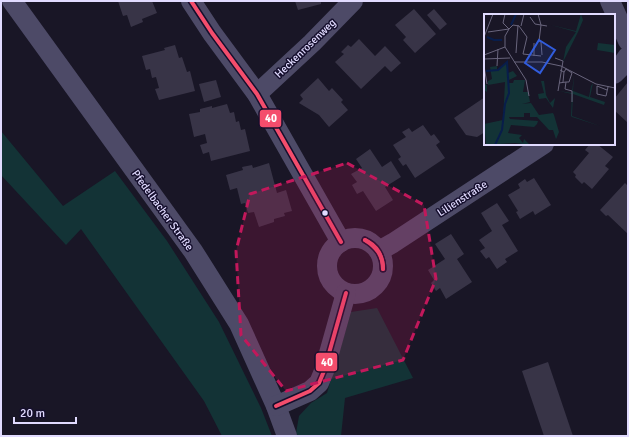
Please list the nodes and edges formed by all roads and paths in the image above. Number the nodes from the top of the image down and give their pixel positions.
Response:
1 (12, 1) edge
2 (191, 1) edge
3 (353, 1) edge
4 (610, 1) edge
5 (628, 41) edge
6 (628, 56) edge
7 (615, 73) edge
8 (257, 94) junction
9 (542, 145) edge
10 (341, 242) junction
11 (379, 251) junction
12 (346, 293) junction
13 (276, 406) junction
14 (287, 436) edge

1 - 13 street, Pfedelbacher Straße
2 - 8 street
3 - 8 street, Heckenrosenweg
4 - 5 street
6 - 7 street
8 - 10 street
9 - 11 street, Lilienstraße
10 - 11 street
10 - 12 street
11 - 12 street
12 - 13 street
13 - 14 street, Pfedelbacher Straße

